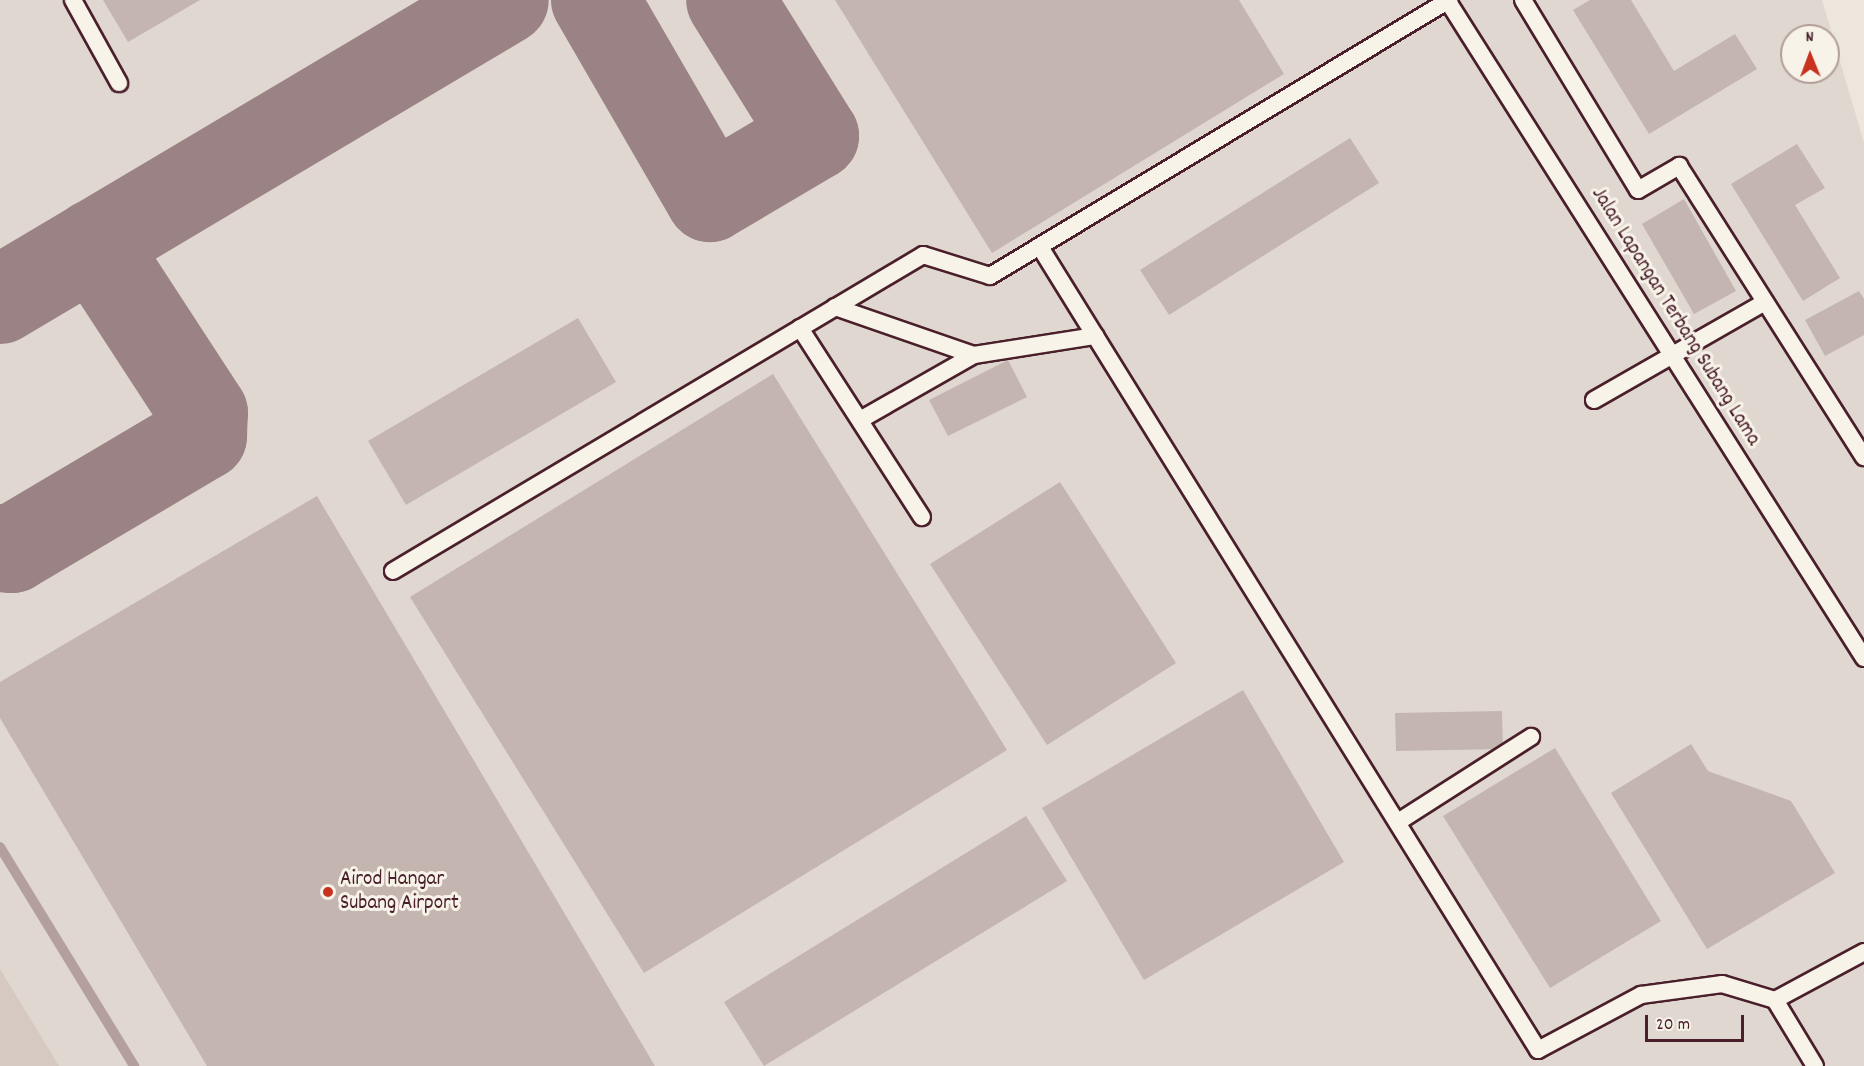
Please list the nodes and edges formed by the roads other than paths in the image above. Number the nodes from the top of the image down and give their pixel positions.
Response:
1 (73, 0) edge
2 (1448, 0) edge
3 (1523, 0) edge
4 (119, 82) dead end
5 (1040, 247) junction
6 (1765, 302) junction
7 (835, 307) junction
8 (800, 328) junction
9 (1096, 336) junction
10 (974, 355) junction
11 (1672, 355) junction
12 (1594, 400) dead end
13 (860, 420) junction
14 (1864, 457) edge
15 (922, 517) dead end
16 (393, 571) dead end
17 (1864, 658) edge
18 (1531, 737) dead end
19 (1398, 822) junction
20 (1864, 952) edge
21 (1775, 1000) junction
22 (1815, 1066) edge

1 - 4 lane
2 - 5 lane
2 - 11 lane, Jalan Lapangan Terbang Subang Lama
3 - 6 lane
5 - 7 lane
5 - 9 lane
6 - 11 lane
6 - 14 lane
7 - 8 lane
7 - 10 lane
8 - 13 lane
8 - 16 lane
9 - 10 lane
9 - 19 lane
10 - 13 lane
11 - 12 lane
11 - 17 lane, Jalan Lapangan Terbang Subang Lama
13 - 15 lane
18 - 19 lane
19 - 21 lane
20 - 21 lane
21 - 22 lane

